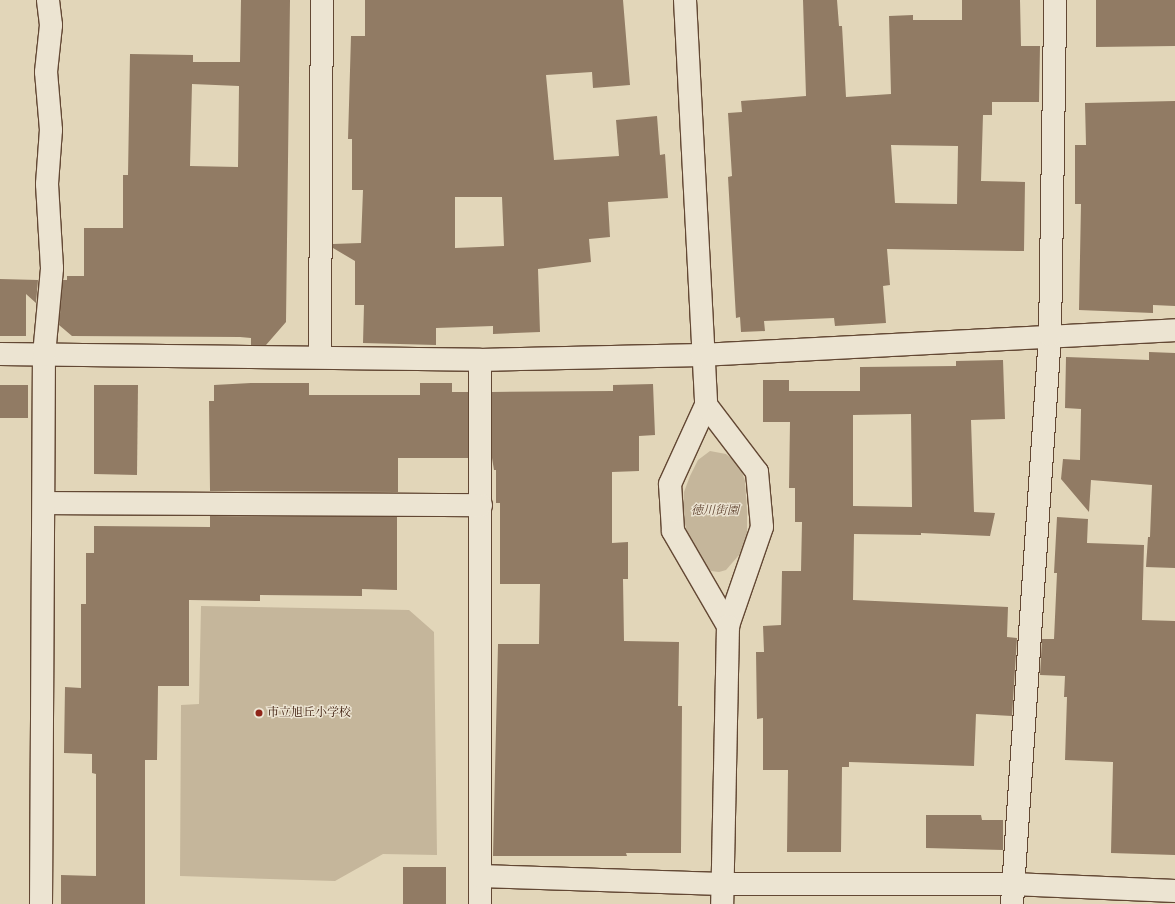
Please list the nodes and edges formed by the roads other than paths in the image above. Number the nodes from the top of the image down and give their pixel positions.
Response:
1 (48, 0) edge
2 (322, 0) edge
3 (684, 0) edge
4 (1055, 0) edge
5 (1175, 330) edge
6 (1050, 335) junction
7 (0, 354) edge
8 (44, 355) junction
9 (702, 355) junction
10 (320, 357) junction
11 (480, 360) junction
12 (706, 405) junction
13 (44, 503) junction
14 (481, 505) junction
15 (728, 626) junction
16 (480, 876) junction
17 (1175, 891) edge
18 (722, 894) edge
19 (1012, 894) edge
20 (41, 904) edge
21 (480, 904) edge

1 - 8 street
2 - 10 street
3 - 9 street
4 - 6 street
5 - 6 street
6 - 9 street
6 - 19 street
7 - 8 street
8 - 10 street
8 - 13 street
9 - 11 street
9 - 12 street
10 - 11 street
11 - 14 street
12 - 15 street
12 - 15 street
13 - 14 street
13 - 20 street
14 - 16 street
15 - 18 street
16 - 18 street
16 - 21 street
17 - 19 street
18 - 19 street

